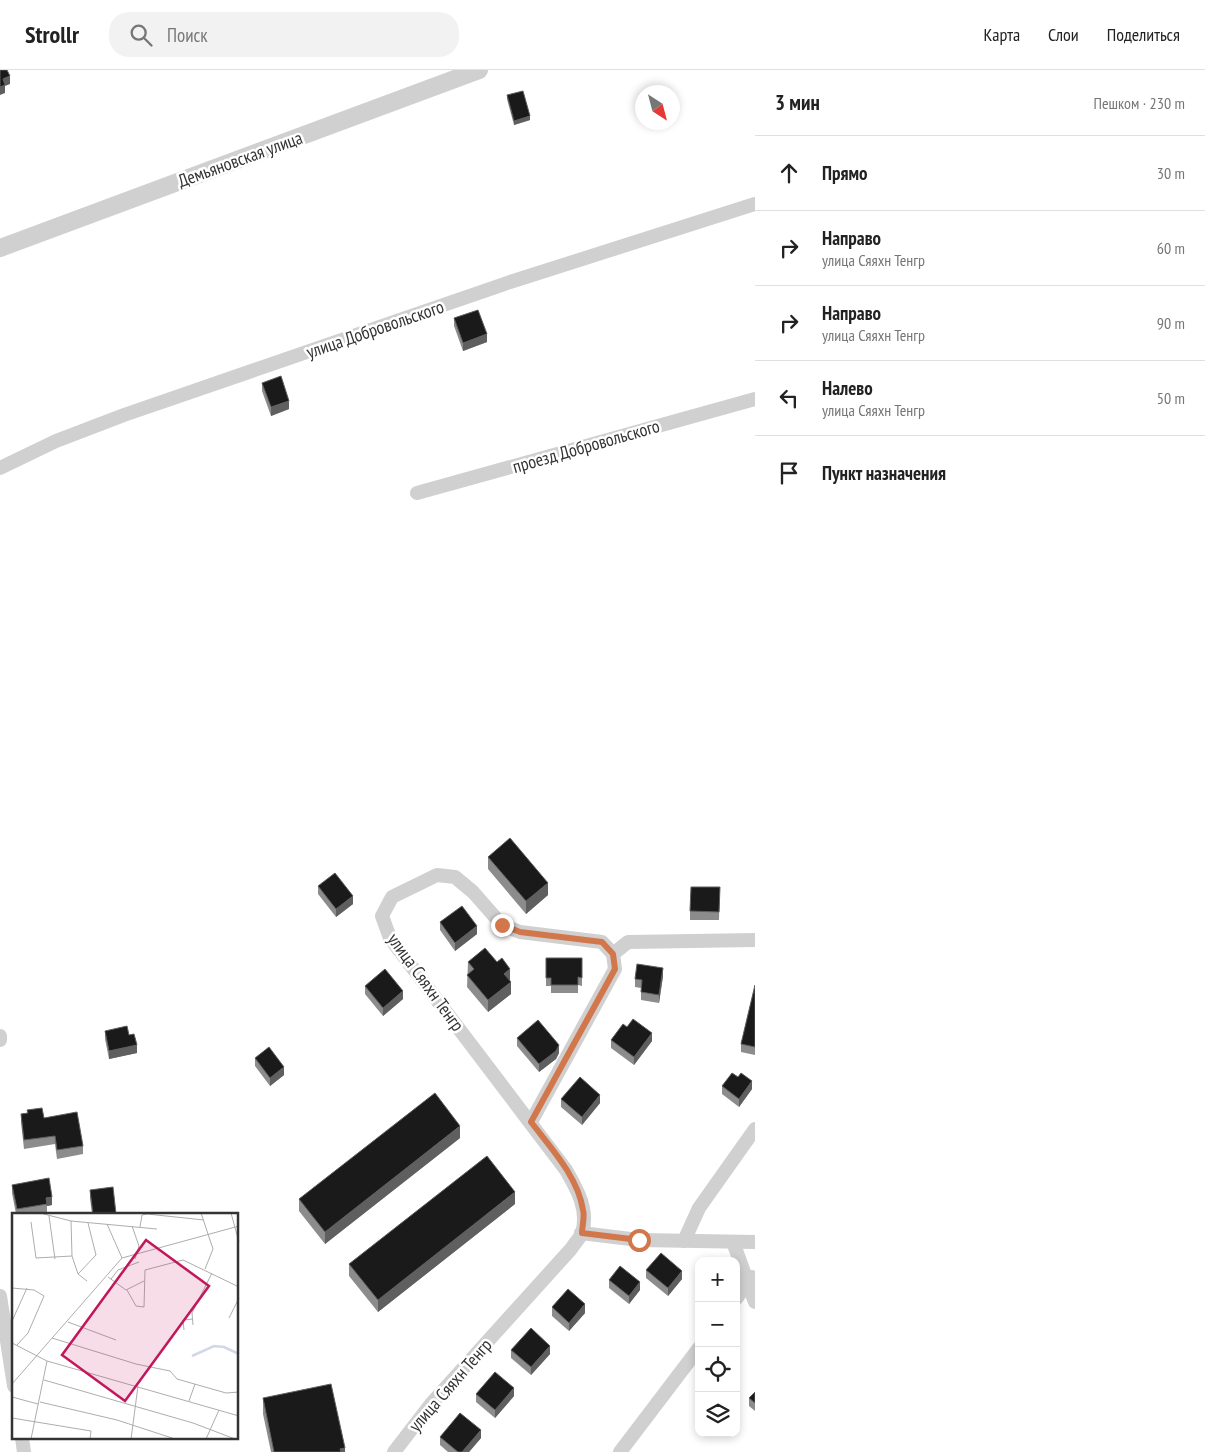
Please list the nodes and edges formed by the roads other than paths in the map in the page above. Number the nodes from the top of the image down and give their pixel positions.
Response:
1 (479, 70) edge
2 (755, 204) edge
3 (0, 248) edge
4 (755, 399) edge
5 (0, 468) edge
6 (417, 493) dead end
7 (755, 940) edge
8 (613, 954) junction
9 (0, 1036) edge
10 (0, 1040) edge
11 (531, 1122) junction
12 (755, 1129) edge
13 (582, 1233) junction
14 (684, 1241) junction
15 (733, 1242) junction
16 (755, 1242) edge
17 (752, 1278) edge
18 (740, 1294) edge
19 (0, 1296) edge
20 (755, 1302) edge
21 (695, 1353) edge
22 (12, 1373) edge
23 (394, 1452) edge
24 (620, 1452) edge

1 - 3 street, Демьяновская улица
2 - 5 street, улица Добровольского
4 - 6 street, проезд Добровольского
7 - 8 street
8 - 11 street
8 - 11 street, улица Сяяхн Тенгр
9 - 10 street
11 - 13 street, улица Сяяхн Тенгр
12 - 14 street
13 - 14 street
13 - 23 street, улица Сяяхн Тенгр
14 - 15 street
15 - 16 street
15 - 17 street
17 - 18 street
17 - 20 street
19 - 22 street
21 - 24 street

